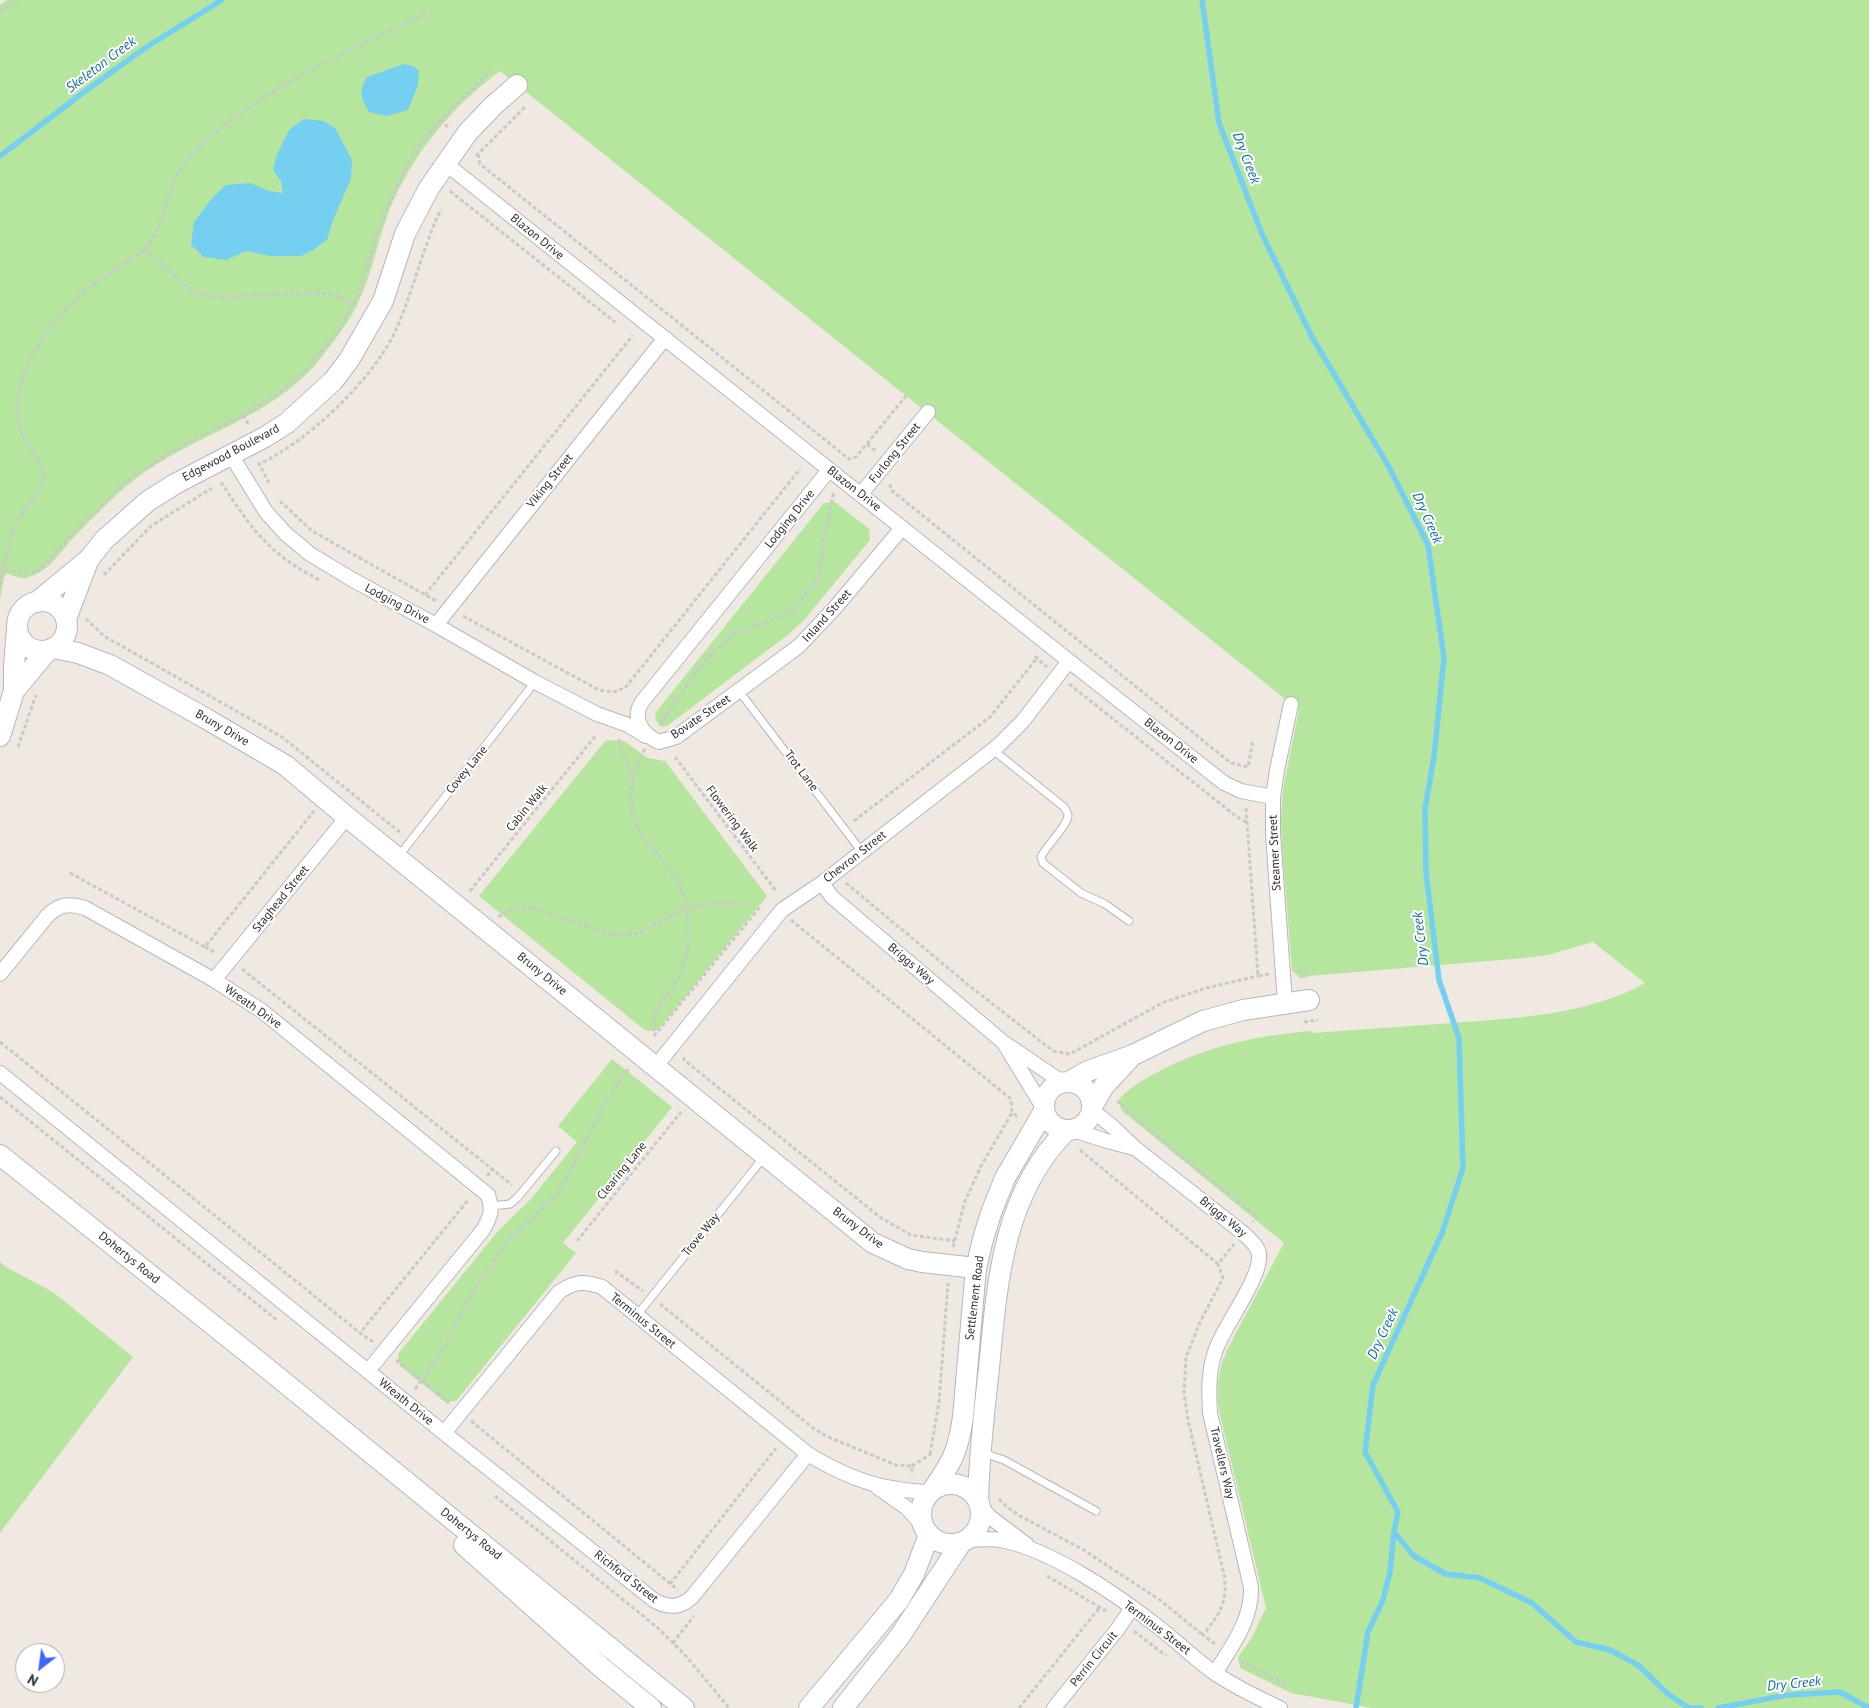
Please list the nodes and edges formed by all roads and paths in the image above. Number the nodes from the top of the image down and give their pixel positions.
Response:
1 (18, 0) edge
2 (0, 11) edge
3 (427, 13) dead end
4 (491, 70) dead end
5 (517, 85) dead end
6 (462, 140) junction
7 (445, 163) junction
8 (450, 191) dead end
9 (446, 198) dead end
10 (443, 206) dead end
11 (144, 250) junction
12 (354, 303) junction
13 (633, 335) dead end
14 (665, 338) junction
15 (906, 396) dead end
16 (928, 412) dead end
17 (235, 463) junction
18 (800, 469) dead end
19 (829, 470) junction
20 (889, 476) dead end
21 (844, 481) junction
22 (272, 489) dead end
23 (861, 494) junction
24 (276, 498) dead end
25 (902, 528) junction
26 (89, 559) junction
27 (3, 569) junction
28 (37, 572) junction
29 (98, 582) dead end
30 (0, 586) edge
31 (55, 586) junction
32 (425, 595) junction
33 (37, 602) junction
34 (449, 608) junction
35 (67, 622) junction
36 (436, 625) junction
37 (17, 629) junction
38 (51, 649) junction
39 (1037, 658) dead end
40 (1069, 661) junction
41 (110, 665) junction
42 (535, 682) junction
43 (1067, 683) dead end
44 (14, 691) junction
45 (739, 691) junction
46 (36, 693) dead end
47 (1292, 704) dead end
48 (638, 709) junction
49 (597, 714) junction
50 (596, 735) dead end
51 (0, 736) edge
52 (650, 738) junction
53 (619, 739) dead end
54 (1253, 740) dead end
55 (18, 747) dead end
56 (993, 750) junction
57 (675, 757) dead end
58 (1248, 767) junction
59 (632, 779) junction
60 (1246, 792) junction
61 (1273, 797) junction
62 (315, 811) dead end
63 (347, 817) junction
64 (1248, 823) junction
65 (844, 828) junction
66 (862, 852) junction
67 (397, 858) junction
68 (70, 873) dead end
69 (824, 886) junction
70 (470, 891) dead end
71 (776, 891) dead end
72 (751, 905) dead end
73 (760, 907) dead end
74 (687, 908) junction
75 (798, 914) dead end
76 (774, 920) junction
77 (791, 920) junction
78 (1129, 921) dead end
79 (487, 930) junction
80 (240, 967) dead end
81 (1309, 971) dead end
82 (1283, 972) junction
83 (0, 974) edge
84 (1258, 976) junction
85 (214, 980) junction
86 (1309, 1000) dead end
87 (1285, 1003) junction
88 (1318, 1020) dead end
89 (1300, 1022) dead end
90 (655, 1035) junction
91 (0, 1042) edge
92 (1003, 1042) junction
93 (674, 1044) junction
94 (640, 1054) junction
95 (1133, 1055) junction
96 (656, 1066) junction
97 (0, 1073) edge
98 (1065, 1082) junction
99 (0, 1097) edge
100 (1092, 1108) junction
101 (1044, 1109) junction
102 (681, 1112) dead end
103 (1012, 1112) dead end
104 (1070, 1130) junction
105 (1135, 1148) junction
106 (556, 1151) dead end
107 (0, 1155) edge
108 (766, 1155) junction
109 (493, 1169) junction
110 (479, 1187) junction
111 (522, 1193) junction
112 (492, 1206) junction
113 (577, 1241) dead end
114 (955, 1242) dead end
115 (1259, 1253) joint
116 (976, 1268) junction
117 (615, 1271) dead end
118 (652, 1297) junction
119 (637, 1315) junction
120 (284, 1326) dead end
121 (360, 1333) junction
122 (385, 1351) junction
123 (258, 1361) junction
124 (368, 1371) junction
125 (421, 1380) junction
126 (405, 1402) junction
127 (460, 1413) junction
128 (444, 1433) junction
129 (770, 1441) dead end
130 (980, 1453) junction
131 (808, 1454) junction
132 (871, 1483) junction
133 (924, 1491) junction
134 (490, 1492) dead end
135 (999, 1499) dead end
136 (979, 1503) junction
137 (1096, 1511) dead end
138 (926, 1531) junction
139 (964, 1541) junction
140 (1032, 1549) junction
141 (670, 1584) junction
142 (690, 1599) junction
143 (1100, 1607) dead end
144 (1132, 1608) junction
145 (1203, 1635) dead end
146 (673, 1643) junction
147 (1215, 1673) junction
148 (1265, 1705) edge
149 (651, 1708) edge
150 (684, 1708) edge
151 (729, 1708) edge
152 (809, 1708) edge
153 (843, 1708) edge
154 (1019, 1708) edge
155 (1054, 1708) edge
156 (1280, 1708) edge

1 - 2 path
3 - 11 path
4 - 12 path
5 - 6 street, Edgewood Boulevard
6 - 7 street, Edgewood Boulevard
6 - 15 path
7 - 14 street, Blazon Drive
7 - 17 street, Edgewood Boulevard
8 - 9 path
10 - 22 path
11 - 12 path
11 - 27 path
12 - 28 path
13 - 32 path
14 - 19 street, Blazon Drive
14 - 34 street, Viking Street
16 - 23 street, Furlong Street
17 - 26 street, Edgewood Boulevard
17 - 29 path
17 - 36 street, Lodging Drive
18 - 34 path
19 - 21 street, Blazon Drive
19 - 48 street, Lodging Drive
20 - 58 path
21 - 23 street, Blazon Drive
21 - 52 path
23 - 25 street, Blazon Drive
24 - 32 path
25 - 40 street, Blazon Drive
25 - 45 street, Inland Street
26 - 31 street, Edgewood Boulevard
26 - 35 street, Edgewood Boulevard
27 - 28 path
27 - 30 path
28 - 31 path
31 - 33 street, Edgewood Boulevard
32 - 34 path
33 - 35 street
33 - 37 street
34 - 36 street, Viking Street
35 - 38 street
35 - 41 street, Bruny Drive
36 - 42 street, Lodging Drive
37 - 38 street
37 - 44 street
38 - 41 street, Bruny Drive
38 - 44 street
39 - 65 path
40 - 56 street, Chevron Street
40 - 60 street, Blazon Drive
41 - 63 street, Bruny Drive
42 - 49 street, Lodging Drive
42 - 67 lane, Covey Lane
43 - 64 path
44 - 51 street
45 - 52 street, Bovate Street
45 - 65 lane, Trot Lane
46 - 55 path
47 - 61 street, Steamer Street
48 - 49 street, Lodging Drive
48 - 52 street
49 - 52 street, Lodging Drive
50 - 70 path, Cabin Walk
52 - 59 path
53 - 59 path
54 - 58 path
56 - 66 street, Chevron Street
56 - 78 lane
57 - 71 path, Flowering Walk
58 - 60 path
59 - 74 path
60 - 61 street, Blazon Drive
60 - 64 path
61 - 82 street, Steamer Street
62 - 68 path
63 - 67 street, Bruny Drive
63 - 85 street, Staghead Street
64 - 84 path
65 - 66 lane, Trot Lane
66 - 69 street, Chevron Street
67 - 79 street, Bruny Drive
69 - 76 street, Chevron Street
69 - 84 path
69 - 92 street, Briggs Way
72 - 74 path
73 - 90 path
74 - 79 path
74 - 90 path
75 - 77 path
76 - 77 path
76 - 93 street, Chevron Street
77 - 103 path
79 - 94 street, Bruny Drive
80 - 109 path
81 - 82 path
82 - 84 path
82 - 87 street, Steamer Street
83 - 85 street, Wreath Drive
85 - 110 street, Wreath Drive
86 - 87 street
87 - 95 street
88 - 89 path
90 - 94 path
91 - 121 path
92 - 98 street, Briggs Way
92 - 101 street, Briggs Way
93 - 96 street, Chevron Street
93 - 114 path
94 - 96 street, Bruny Drive
94 - 125 path
95 - 98 street
95 - 100 street
96 - 108 street, Bruny Drive
97 - 124 street, Wreath Drive
98 - 100 street
98 - 101 street
99 - 120 path
100 - 104 street
100 - 105 street, Briggs Way
101 - 104 street
101 - 116 street, Settlement Road
102 - 113 path, Clearing Lane
104 - 105 street, Briggs Way
104 - 130 street, Settlement Road
105 - 115 street, Briggs Way
106 - 111 lane
107 - 123 street, Dohertys Road
108 - 116 street, Bruny Drive
108 - 118 lane, Trove Way
109 - 110 path
109 - 111 path
110 - 112 street, Wreath Drive
110 - 121 path
111 - 112 lane
112 - 122 street, Wreath Drive
115 - 147 street, Travellers Way
116 - 133 street, Settlement Road
117 - 118 path
118 - 119 lane, Trove Way
118 - 133 path
119 - 127 street, Terminus Street
119 - 131 street, Terminus Street
121 - 122 path
122 - 124 street, Wreath Drive
122 - 125 path
123 - 149 street, Dohertys Road
123 - 150 street, Dohertys Road
124 - 126 street, Wreath Drive
125 - 126 path
125 - 127 path
126 - 128 street, Wreath Drive
127 - 128 street, Terminus Street
127 - 141 path
128 - 142 street, Richford Street
129 - 141 path
130 - 136 street, Settlement Road
130 - 137 lane
131 - 132 street, Terminus Street
131 - 142 street
132 - 133 street, Terminus Street
132 - 138 street, Terminus Street
133 - 136 street
133 - 138 street
134 - 146 path
135 - 145 path
136 - 139 street
136 - 140 street, Terminus Street
138 - 139 street
138 - 152 street
139 - 140 street, Terminus Street
139 - 153 street
140 - 144 street, Terminus Street
141 - 142 path
142 - 146 path
143 - 154 path
144 - 147 street, Terminus Street
144 - 155 street, Perrin Circuit
146 - 151 path
147 - 148 street, Terminus Street
148 - 156 street, Terminus Street

